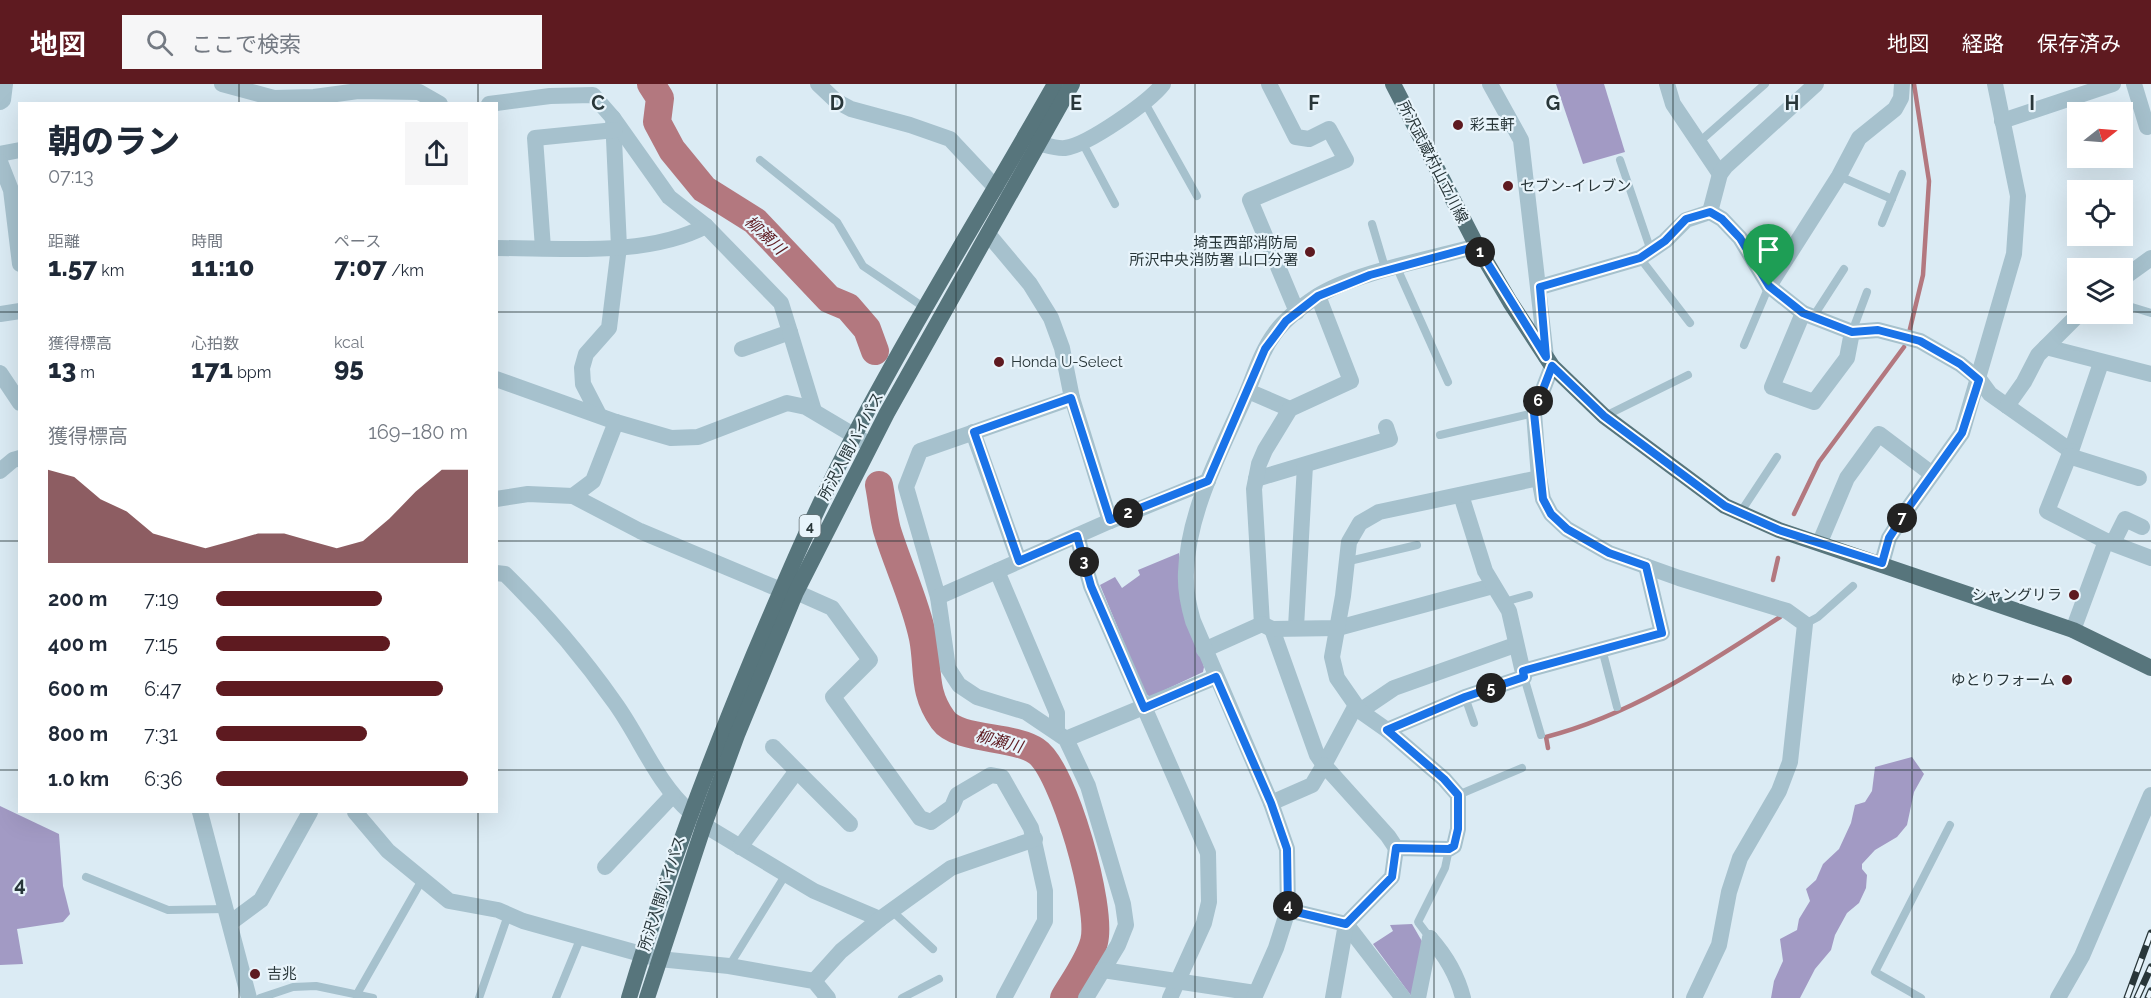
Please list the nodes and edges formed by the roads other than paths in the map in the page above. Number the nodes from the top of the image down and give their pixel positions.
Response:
1 (5, 84) edge
2 (222, 84) edge
3 (818, 84) edge
4 (1055, 84) edge
5 (1072, 84) edge
6 (1163, 84) edge
7 (1269, 84) edge
8 (1392, 84) edge
9 (1490, 84) edge
10 (1667, 84) edge
11 (1765, 84) edge
12 (1816, 84) edge
13 (1902, 84) edge
14 (1995, 84) edge
15 (2113, 84) edge
16 (2134, 84) edge
17 (358, 88) edge
18 (575, 89) edge
19 (315, 100) edge
20 (0, 102) edge
21 (436, 102) edge
22 (498, 103) edge
23 (1145, 103) junction
24 (2002, 121) junction
25 (614, 124) junction
26 (2151, 125) edge
27 (1037, 142) junction
28 (1082, 142) junction
29 (1698, 143) junction
30 (18, 150) edge
31 (0, 154) edge
32 (760, 160) dead end
33 (1620, 160) dead end
34 (0, 162) edge
35 (1720, 174) junction
36 (1902, 174) dead end
37 (1839, 176) junction
38 (996, 188) junction
39 (1197, 196) dead end
40 (1892, 199) junction
41 (1115, 204) dead end
42 (1710, 212) junction
43 (1882, 223) dead end
44 (1372, 224) dead end
45 (706, 226) junction
46 (988, 234) junction
47 (1477, 246) junction
48 (619, 247) junction
49 (18, 248) edge
50 (498, 248) edge
51 (543, 248) junction
52 (1646, 255) junction
53 (2151, 258) edge
54 (1391, 269) junction
55 (1844, 269) dead end
56 (2133, 271) edge
57 (1769, 286) junction
58 (1540, 287) junction
59 (1867, 292) dead end
60 (1318, 296) junction
61 (2133, 307) edge
62 (925, 308) junction
63 (18, 311) edge
64 (1297, 312) junction
65 (2151, 313) edge
66 (0, 314) edge
67 (1808, 315) junction
68 (1690, 323) dead end
69 (2069, 324) edge
70 (790, 332) junction
71 (1852, 332) junction
72 (1744, 345) dead end
73 (2046, 347) junction
74 (742, 349) dead end
75 (1549, 361) junction
76 (2101, 363) junction
77 (0, 373) edge
78 (2151, 374) edge
79 (1688, 375) dead end
80 (1979, 380) junction
81 (498, 381) edge
82 (1448, 382) dead end
83 (1248, 391) junction
84 (1071, 398) junction
85 (18, 400) edge
86 (2007, 406) junction
87 (1290, 409) junction
88 (814, 411) junction
89 (1534, 413) junction
90 (599, 415) junction
91 (1604, 416) junction
92 (616, 422) junction
93 (1386, 427) dead end
94 (974, 432) junction
95 (1440, 435) dead end
96 (854, 436) junction
97 (870, 446) junction
98 (2070, 454) junction
99 (1777, 457) dead end
100 (18, 459) edge
101 (1305, 465) junction
102 (0, 471) edge
103 (1932, 474) junction
104 (1539, 478) junction
105 (2139, 478) dead end
106 (1256, 479) junction
107 (1208, 481) junction
108 (1461, 495) junction
109 (573, 496) junction
110 (498, 499) edge
111 (1740, 513) junction
112 (1110, 520) junction
113 (2142, 527) dead end
114 (1077, 536) junction
115 (1820, 542) junction
116 (2109, 542) junction
117 (1417, 545) dead end
118 (2151, 558) edge
119 (1019, 561) junction
120 (1345, 562) junction
121 (1882, 563) junction
122 (1646, 566) junction
123 (997, 571) junction
124 (498, 573) edge
125 (1493, 586) junction
126 (1853, 586) dead end
127 (788, 591) junction
128 (1529, 595) dead end
129 (938, 597) junction
130 (1504, 602) junction
131 (1805, 624) junction
132 (1267, 627) junction
133 (1296, 627) junction
134 (1338, 628) junction
135 (2073, 630) junction
136 (1515, 645) junction
137 (1602, 649) junction
138 (1204, 650) junction
139 (2151, 668) edge
140 (1523, 674) junction
141 (1216, 677) junction
142 (1465, 697) junction
143 (1617, 706) dead end
144 (1144, 708) junction
145 (1358, 709) junction
146 (1474, 723) dead end
147 (1387, 730) junction
148 (1541, 735) dead end
149 (1061, 736) junction
150 (772, 747) dead end
151 (1324, 765) junction
152 (1522, 768) dead end
153 (796, 772) junction
154 (1458, 795) junction
155 (2151, 795) edge
156 (672, 796) junction
157 (1271, 803) junction
158 (690, 812) junction
159 (200, 813) edge
160 (309, 813) edge
161 (356, 813) edge
162 (850, 824) dead end
163 (704, 825) junction
164 (1950, 825) dead end
165 (1035, 839) junction
166 (740, 847) junction
167 (1396, 848) junction
168 (1449, 849) junction
169 (605, 867) dead end
170 (786, 874) junction
171 (86, 877) dead end
172 (422, 880) junction
173 (1288, 910) junction
174 (886, 914) junction
175 (508, 915) junction
176 (228, 916) junction
177 (1346, 924) junction
178 (581, 937) junction
179 (1430, 938) junction
180 (933, 949) dead end
181 (642, 955) junction
182 (659, 959) junction
183 (729, 966) junction
184 (1103, 970) junction
185 (939, 979) dead end
186 (814, 981) junction
187 (1176, 981) junction
188 (357, 994) junction
189 (1254, 996) edge
190 (825, 997) edge
191 (249, 998) edge
192 (260, 998) edge
193 (373, 998) edge
194 (479, 998) edge
195 (556, 998) edge
196 (629, 998) edge
197 (647, 998) edge
198 (902, 998) edge
199 (1004, 998) edge
200 (1086, 998) edge
201 (1170, 998) edge
202 (1333, 998) edge
203 (1403, 998) edge
204 (1418, 998) edge
205 (1463, 998) edge
206 (1694, 998) edge
207 (1921, 998) edge
208 (2058, 998) edge

1 - 20 street
2 - 19 street
3 - 38 street
4 - 38 main road, 所沢入間バイパス / 4
5 - 27 main road, 所沢入間バイパス / 4
6 - 23 street
7 - 64 street
8 - 47 main road, 所沢武蔵村山立川線
9 - 58 street
10 - 29 street
11 - 29 lane
12 - 35 street
13 - 37 street
14 - 24 street
15 - 24 street
16 - 26 street
17 - 19 street
17 - 21 street
18 - 22 street
18 - 25 street
23 - 28 street
23 - 39 lane
24 - 80 street
25 - 45 street
25 - 48 street
25 - 51 street
27 - 28 street
27 - 46 main road, 所沢入間バイパス / 4
28 - 41 lane
29 - 35 street
30 - 31 street
32 - 62 lane
33 - 52 lane
34 - 49 street
35 - 42 street
36 - 40 lane
37 - 40 lane
37 - 57 street
38 - 62 main road, 所沢入間バイパス / 4
40 - 43 lane
42 - 52 street
42 - 57 street
44 - 54 lane
45 - 48 street
45 - 70 street
46 - 84 street
46 - 97 main road, 所沢入間バイパス / 4
47 - 54 street
47 - 75 main road, 所沢武蔵村山立川線
48 - 51 street
48 - 90 street
50 - 51 street
52 - 58 street
52 - 68 lane
53 - 56 street
54 - 60 street
54 - 82 lane
55 - 67 lane
57 - 67 street
57 - 72 lane
58 - 75 street
59 - 71 lane
60 - 64 street
60 - 87 street
61 - 65 lane
62 - 96 main road, 所沢入間バイパス / 4
63 - 66 street
64 - 83 street
67 - 71 street
67 - 71 street
69 - 73 street
70 - 74 street
70 - 88 street
71 - 80 street
73 - 76 street
73 - 86 street
75 - 89 street
75 - 91 main road, 所沢武蔵村山立川線
76 - 78 street
76 - 98 street
77 - 85 street
79 - 91 lane
80 - 86 street
80 - 103 street
81 - 90 street
83 - 87 street
83 - 107 street
84 - 94 street
84 - 112 street
86 - 98 street
87 - 106 street
88 - 92 street
88 - 96 street
89 - 95 lane
89 - 104 street
90 - 92 street
91 - 111 main road, 所沢武蔵村山立川線
92 - 109 street
93 - 101 street
94 - 119 street
94 - 129 street
96 - 97 street
96 - 127 main road, 所沢入間バイパス / 4
97 - 127 main road, 所沢入間バイパス / 4
98 - 105 street
98 - 116 street
99 - 111 lane
100 - 102 street
101 - 106 street
101 - 133 street
103 - 115 street
103 - 121 street
104 - 108 street
104 - 122 street
106 - 132 street
107 - 112 street
107 - 138 street
108 - 120 street
108 - 125 street
109 - 110 street
109 - 127 street
111 - 115 main road, 所沢武蔵村山立川線
112 - 114 street
113 - 116 street
114 - 119 street
114 - 144 street
115 - 121 main road, 所沢武蔵村山立川線
116 - 118 street
116 - 135 street
117 - 120 lane
119 - 123 street
120 - 134 street
121 - 135 main road, 所沢武蔵村山立川線
122 - 131 street
122 - 137 street
123 - 129 street
123 - 149 street
124 - 156 street
125 - 130 street
125 - 134 street
126 - 131 lane
127 - 158 main road, 所沢入間バイパス / 4
127 - 163 main road, 所沢入間バイパス / 4
127 - 165 street
128 - 130 lane
129 - 149 street
130 - 136 street
131 - 206 street
132 - 133 street
132 - 138 street
132 - 151 street
133 - 134 street
134 - 145 street
135 - 139 main road, 所沢武蔵村山立川線
136 - 140 street
136 - 145 street
137 - 140 street
137 - 143 lane
138 - 141 street
140 - 142 street
140 - 148 lane
141 - 144 street
141 - 157 street
142 - 146 lane
142 - 147 street
144 - 149 street
144 - 187 street
145 - 147 street
145 - 151 street
147 - 154 street
149 - 184 street
150 - 153 street
151 - 157 street
151 - 167 street
152 - 154 lane
153 - 162 street
153 - 166 street
154 - 168 street
155 - 208 street
156 - 158 street
156 - 169 street
157 - 173 street
158 - 181 main road, 所沢入間バイパス / 4
159 - 176 street
160 - 176 street
161 - 172 street
163 - 166 street
163 - 182 main road, 所沢入間バイパス / 4
164 - 207 lane
165 - 174 street
165 - 199 street
166 - 170 street
167 - 168 street
167 - 177 street
168 - 179 lane
170 - 174 street
170 - 183 lane
171 - 176 lane
172 - 175 street
172 - 188 lane
173 - 177 street
173 - 189 street
174 - 180 lane
174 - 186 street
175 - 178 street
175 - 194 lane
176 - 191 street
177 - 202 street
177 - 203 street
178 - 181 street
178 - 195 lane
179 - 204 street
179 - 205 street
181 - 182 street
181 - 196 main road, 所沢入間バイパス / 4
182 - 183 street
182 - 197 main road, 所沢入間バイパス / 4
183 - 186 street
184 - 187 street
184 - 200 street
185 - 198 lane
186 - 190 street
187 - 189 street
187 - 201 street
188 - 192 lane
188 - 193 lane

